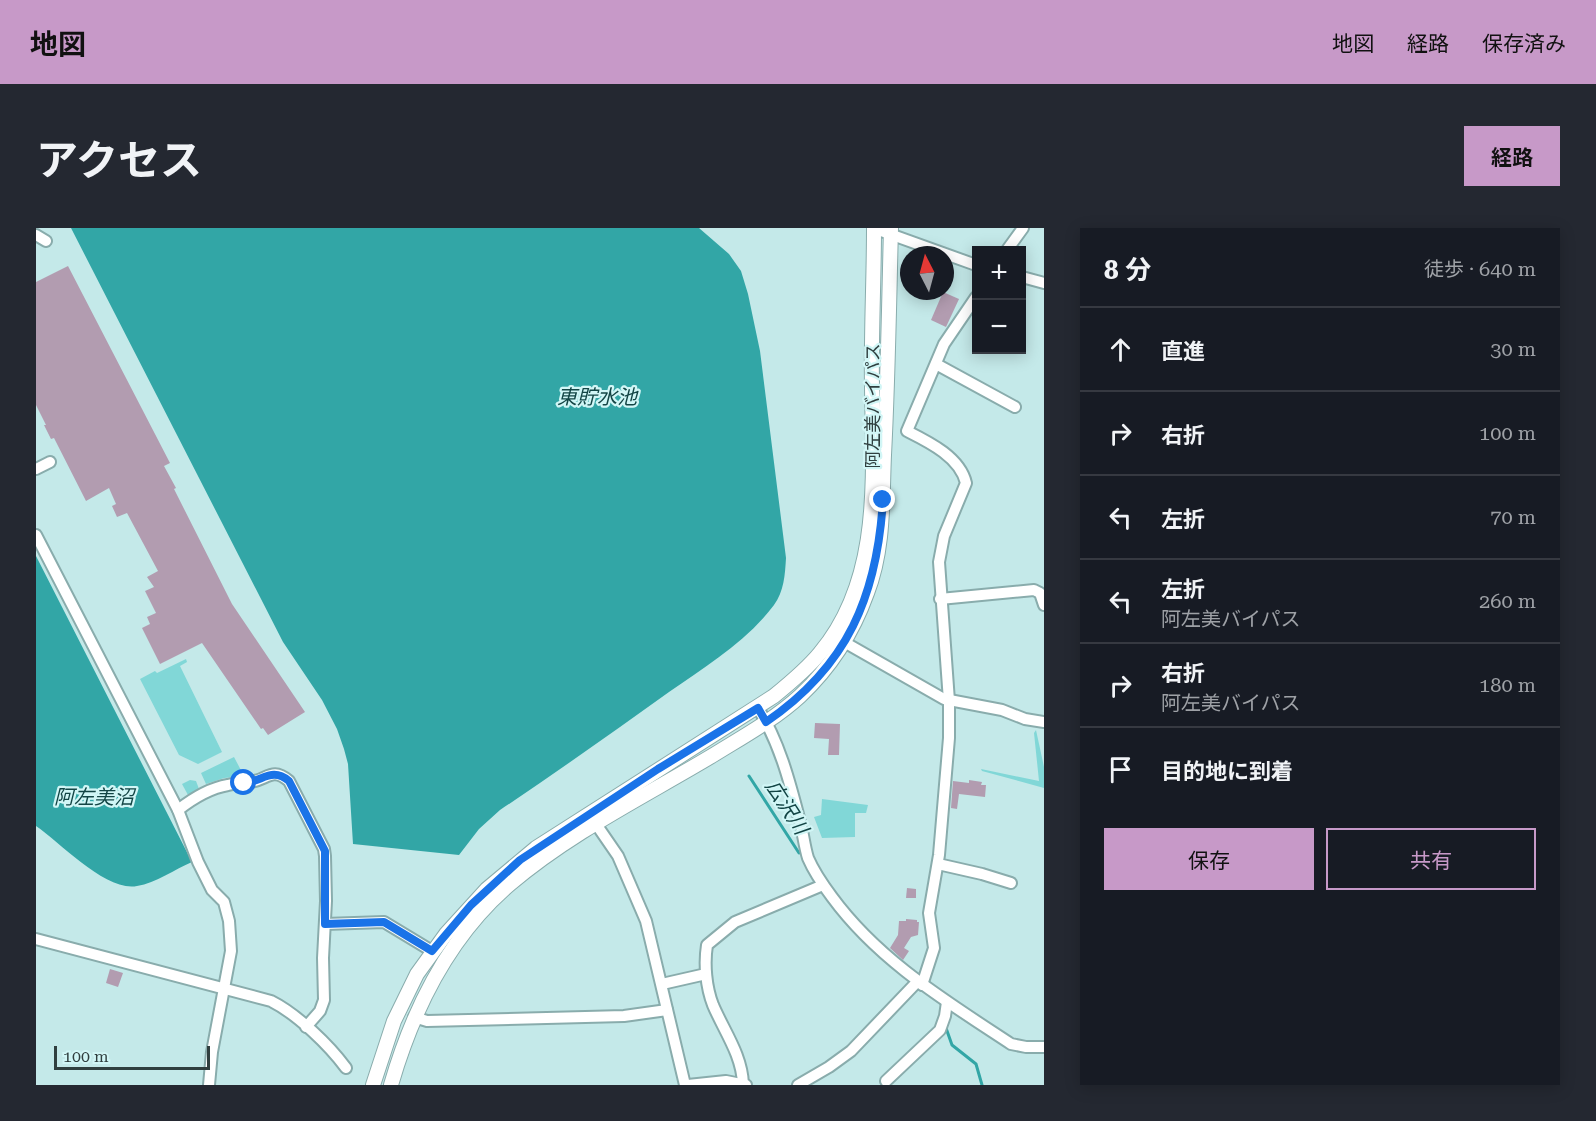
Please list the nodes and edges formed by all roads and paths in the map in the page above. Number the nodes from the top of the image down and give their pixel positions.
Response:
1 (874, 228) edge
2 (1023, 228) edge
3 (891, 231) edge
4 (36, 235) edge
5 (46, 241) dead end
6 (1010, 246) edge
7 (972, 263) edge
8 (1026, 278) edge
9 (1044, 283) edge
10 (974, 300) edge
11 (936, 364) junction
12 (1015, 407) dead end
13 (50, 462) dead end
14 (36, 469) edge
15 (36, 535) edge
16 (940, 599) junction
17 (1043, 600) edge
18 (844, 642) junction
19 (949, 701) junction
20 (758, 708) junction
21 (766, 722) junction
22 (1044, 722) edge
23 (178, 810) junction
24 (596, 824) junction
25 (938, 864) junction
26 (1011, 884) dead end
27 (823, 885) junction
28 (325, 924) junction
29 (36, 939) edge
30 (432, 951) junction
31 (706, 974) junction
32 (919, 983) junction
33 (662, 984) junction
34 (225, 988) junction
35 (947, 1002) junction
36 (667, 1010) junction
37 (414, 1017) junction
38 (306, 1027) junction
39 (1044, 1047) edge
40 (346, 1068) dead end
41 (886, 1081) dead end
42 (745, 1084) edge
43 (209, 1085) edge
44 (373, 1085) edge
45 (391, 1085) edge
46 (687, 1085) edge
47 (798, 1085) edge

1 - 3 street
1 - 20 main road, 阿左美バイパス
2 - 6 street
3 - 7 street
3 - 18 main road, 阿左美バイパス
4 - 5 street
8 - 9 street
10 - 11 street
11 - 12 street
11 - 16 street
13 - 14 street
15 - 23 street
16 - 17 street
16 - 19 street
18 - 19 street
18 - 21 main road, 阿左美バイパス
19 - 22 street
19 - 25 street
20 - 21 street
20 - 30 main road, 阿左美バイパス
21 - 24 main road, 阿左美バイパス
21 - 27 street
23 - 28 street
23 - 34 street
24 - 33 street
24 - 37 main road, 阿左美バイパス
25 - 26 street
25 - 32 street
27 - 31 street
27 - 32 street
28 - 30 street
28 - 38 street
29 - 34 street
30 - 44 main road, 阿左美バイパス
31 - 33 street
31 - 42 street
32 - 35 street
32 - 47 street
33 - 36 street
34 - 38 street
34 - 43 street
35 - 39 street
35 - 41 street
36 - 37 street
36 - 46 street
37 - 45 main road, 阿左美バイパス
38 - 40 street
42 - 46 street

